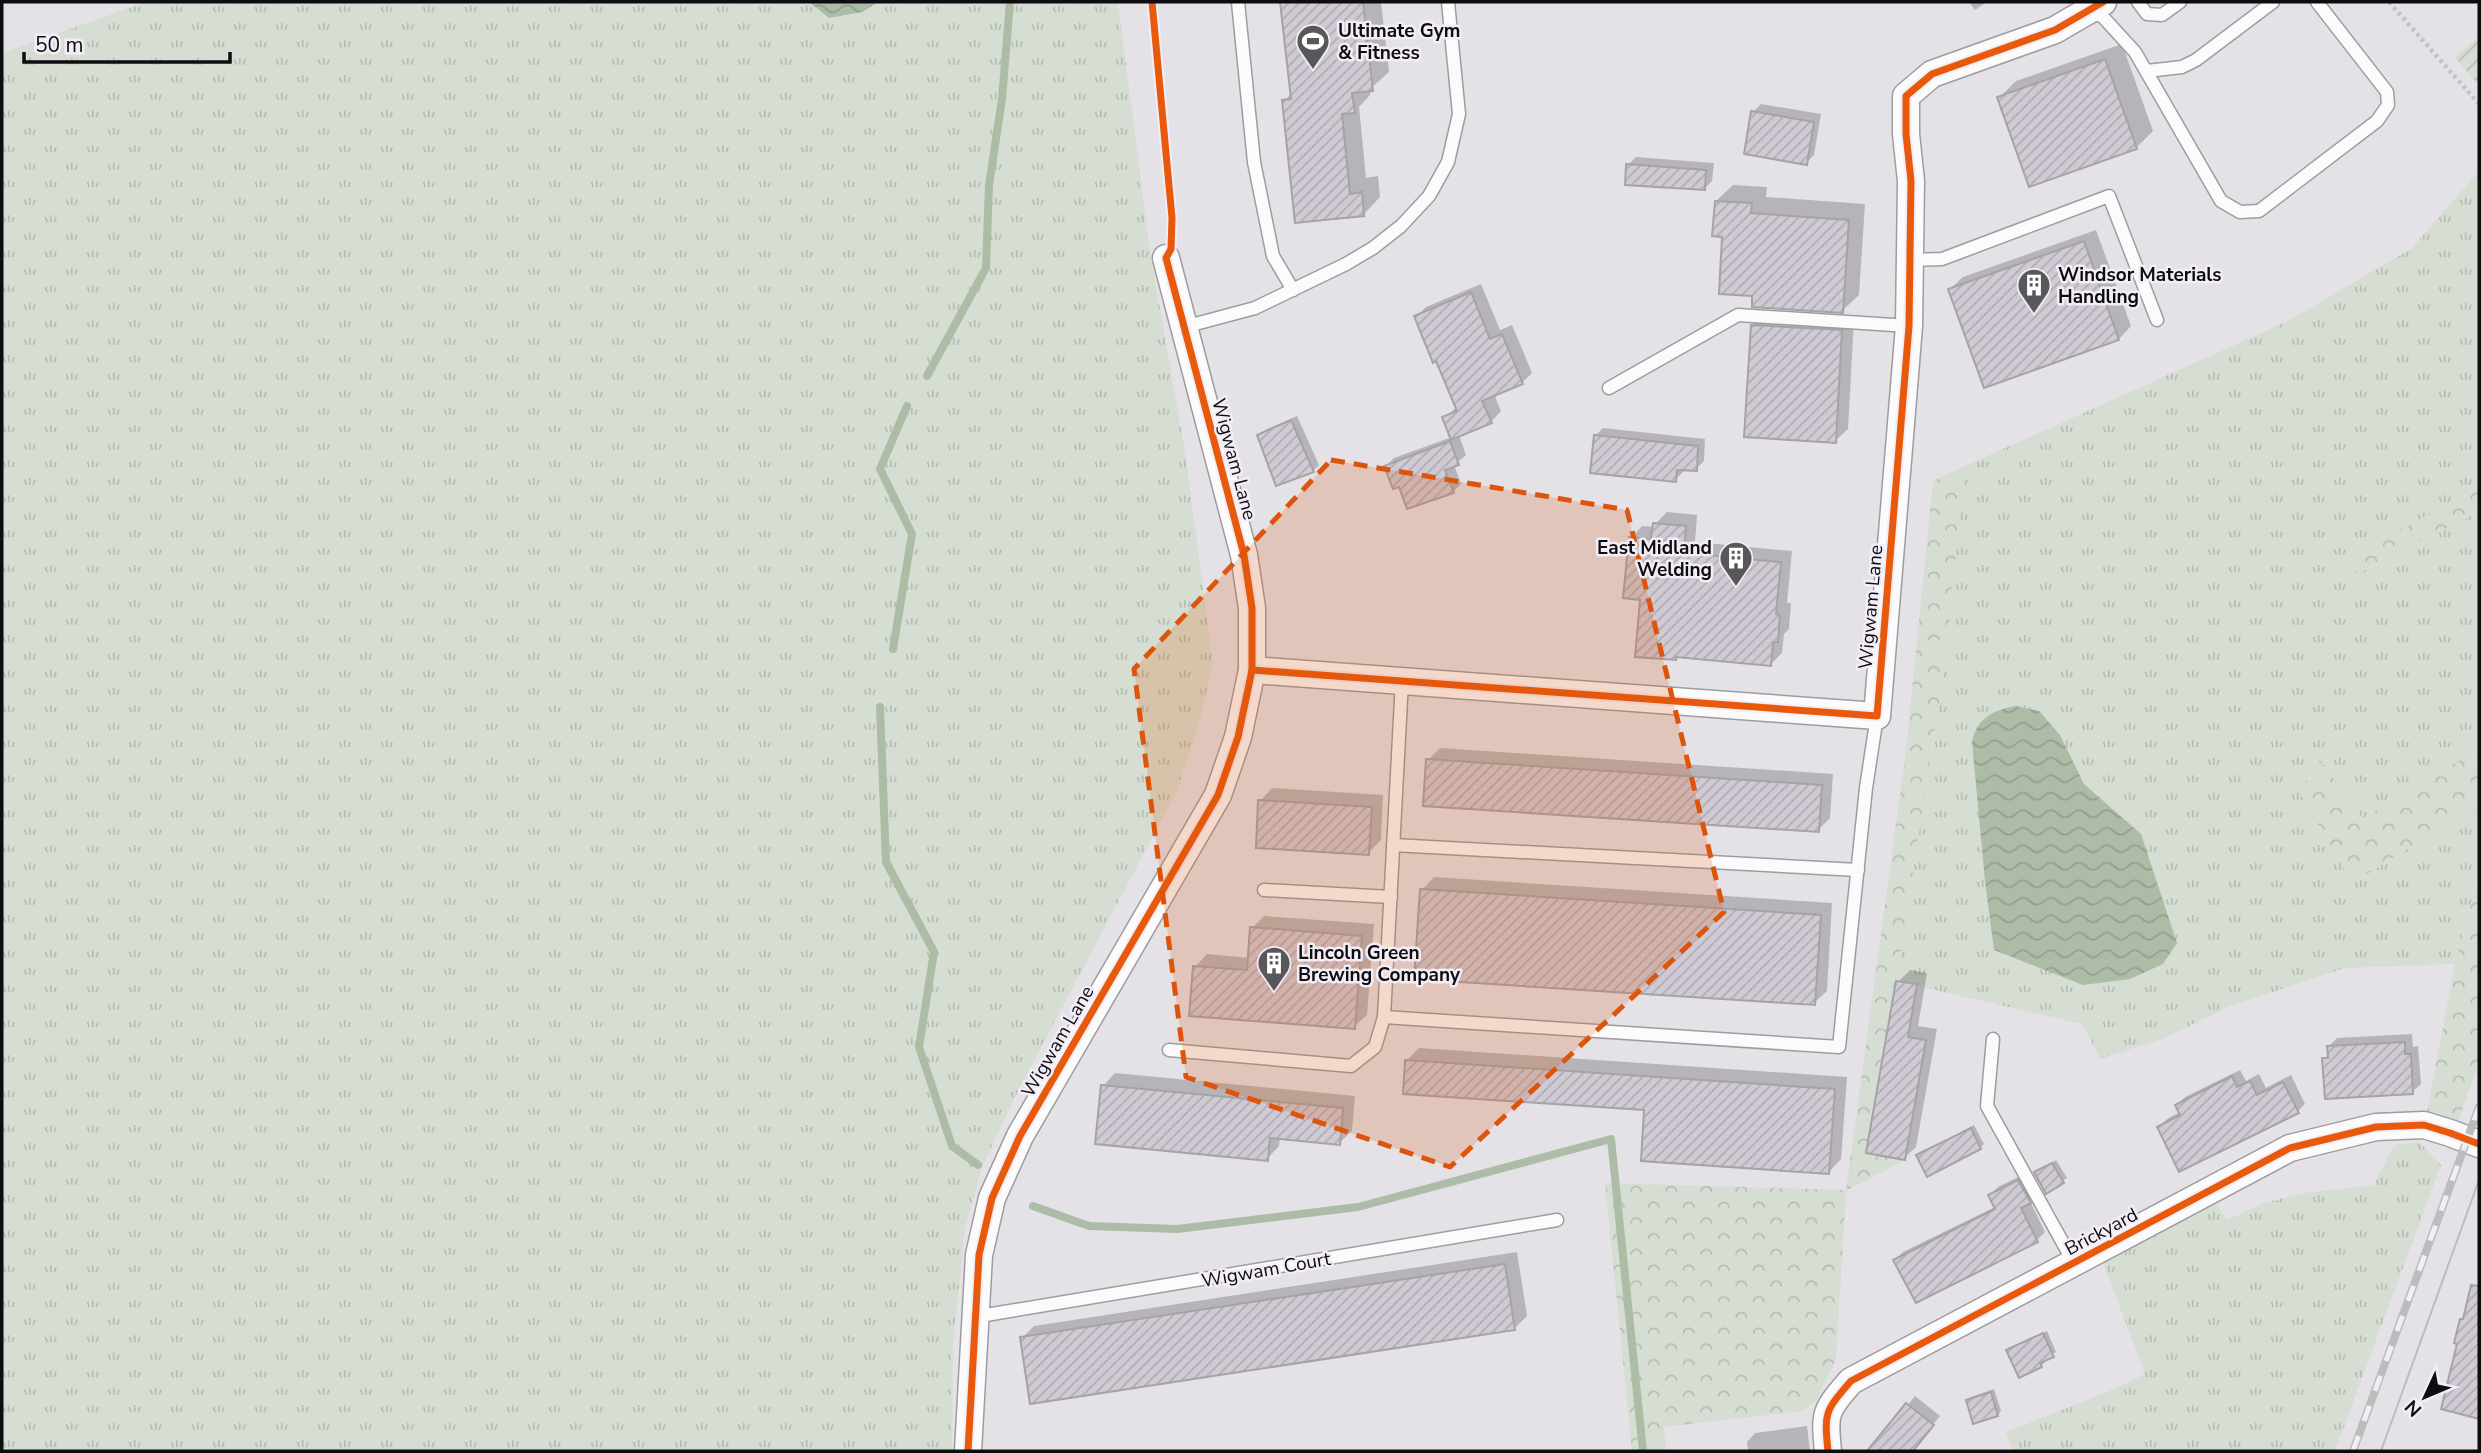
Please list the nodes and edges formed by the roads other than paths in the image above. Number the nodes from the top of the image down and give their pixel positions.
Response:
1 (1238, 2) edge
2 (1448, 2) edge
3 (2138, 2) edge
4 (2180, 2) edge
5 (2273, 2) edge
6 (2317, 2) edge
7 (2095, 7) edge
8 (2147, 71) junction
9 (1166, 258) dead end
10 (1910, 260) junction
11 (1293, 290) junction
12 (2157, 320) dead end
13 (1909, 326) junction
14 (1184, 327) junction
15 (1609, 388) dead end
16 (1252, 670) junction
17 (1402, 681) junction
18 (1877, 716) junction
19 (1393, 845) junction
20 (1858, 870) junction
21 (1264, 890) dead end
22 (1391, 897) junction
23 (1384, 1017) junction
24 (1993, 1039) dead end
25 (1169, 1050) dead end
26 (2479, 1144) edge
27 (1557, 1220) dead end
28 (2074, 1263) junction
29 (974, 1317) junction
30 (968, 1451) edge
31 (1828, 1451) edge

1 - 11 lane
2 - 11 lane
3 - 4 lane
5 - 8 lane
6 - 8 lane
7 - 8 lane
7 - 10 street, Wigwam Lane
9 - 14 street, Wigwam Lane
10 - 12 lane
10 - 13 street, Wigwam Lane
11 - 14 lane
13 - 15 lane
13 - 18 street, Wigwam Lane
14 - 16 street, Wigwam Lane
16 - 17 street
16 - 29 street, Wigwam Lane
17 - 18 street
17 - 19 lane
18 - 20 lane
19 - 20 lane
19 - 22 lane
20 - 23 lane
21 - 22 lane
22 - 23 lane
23 - 25 lane
24 - 28 lane
26 - 28 street, Brickyard
27 - 29 lane, Wigwam Court
28 - 31 street, Brickyard
29 - 30 street, Wigwam Lane

